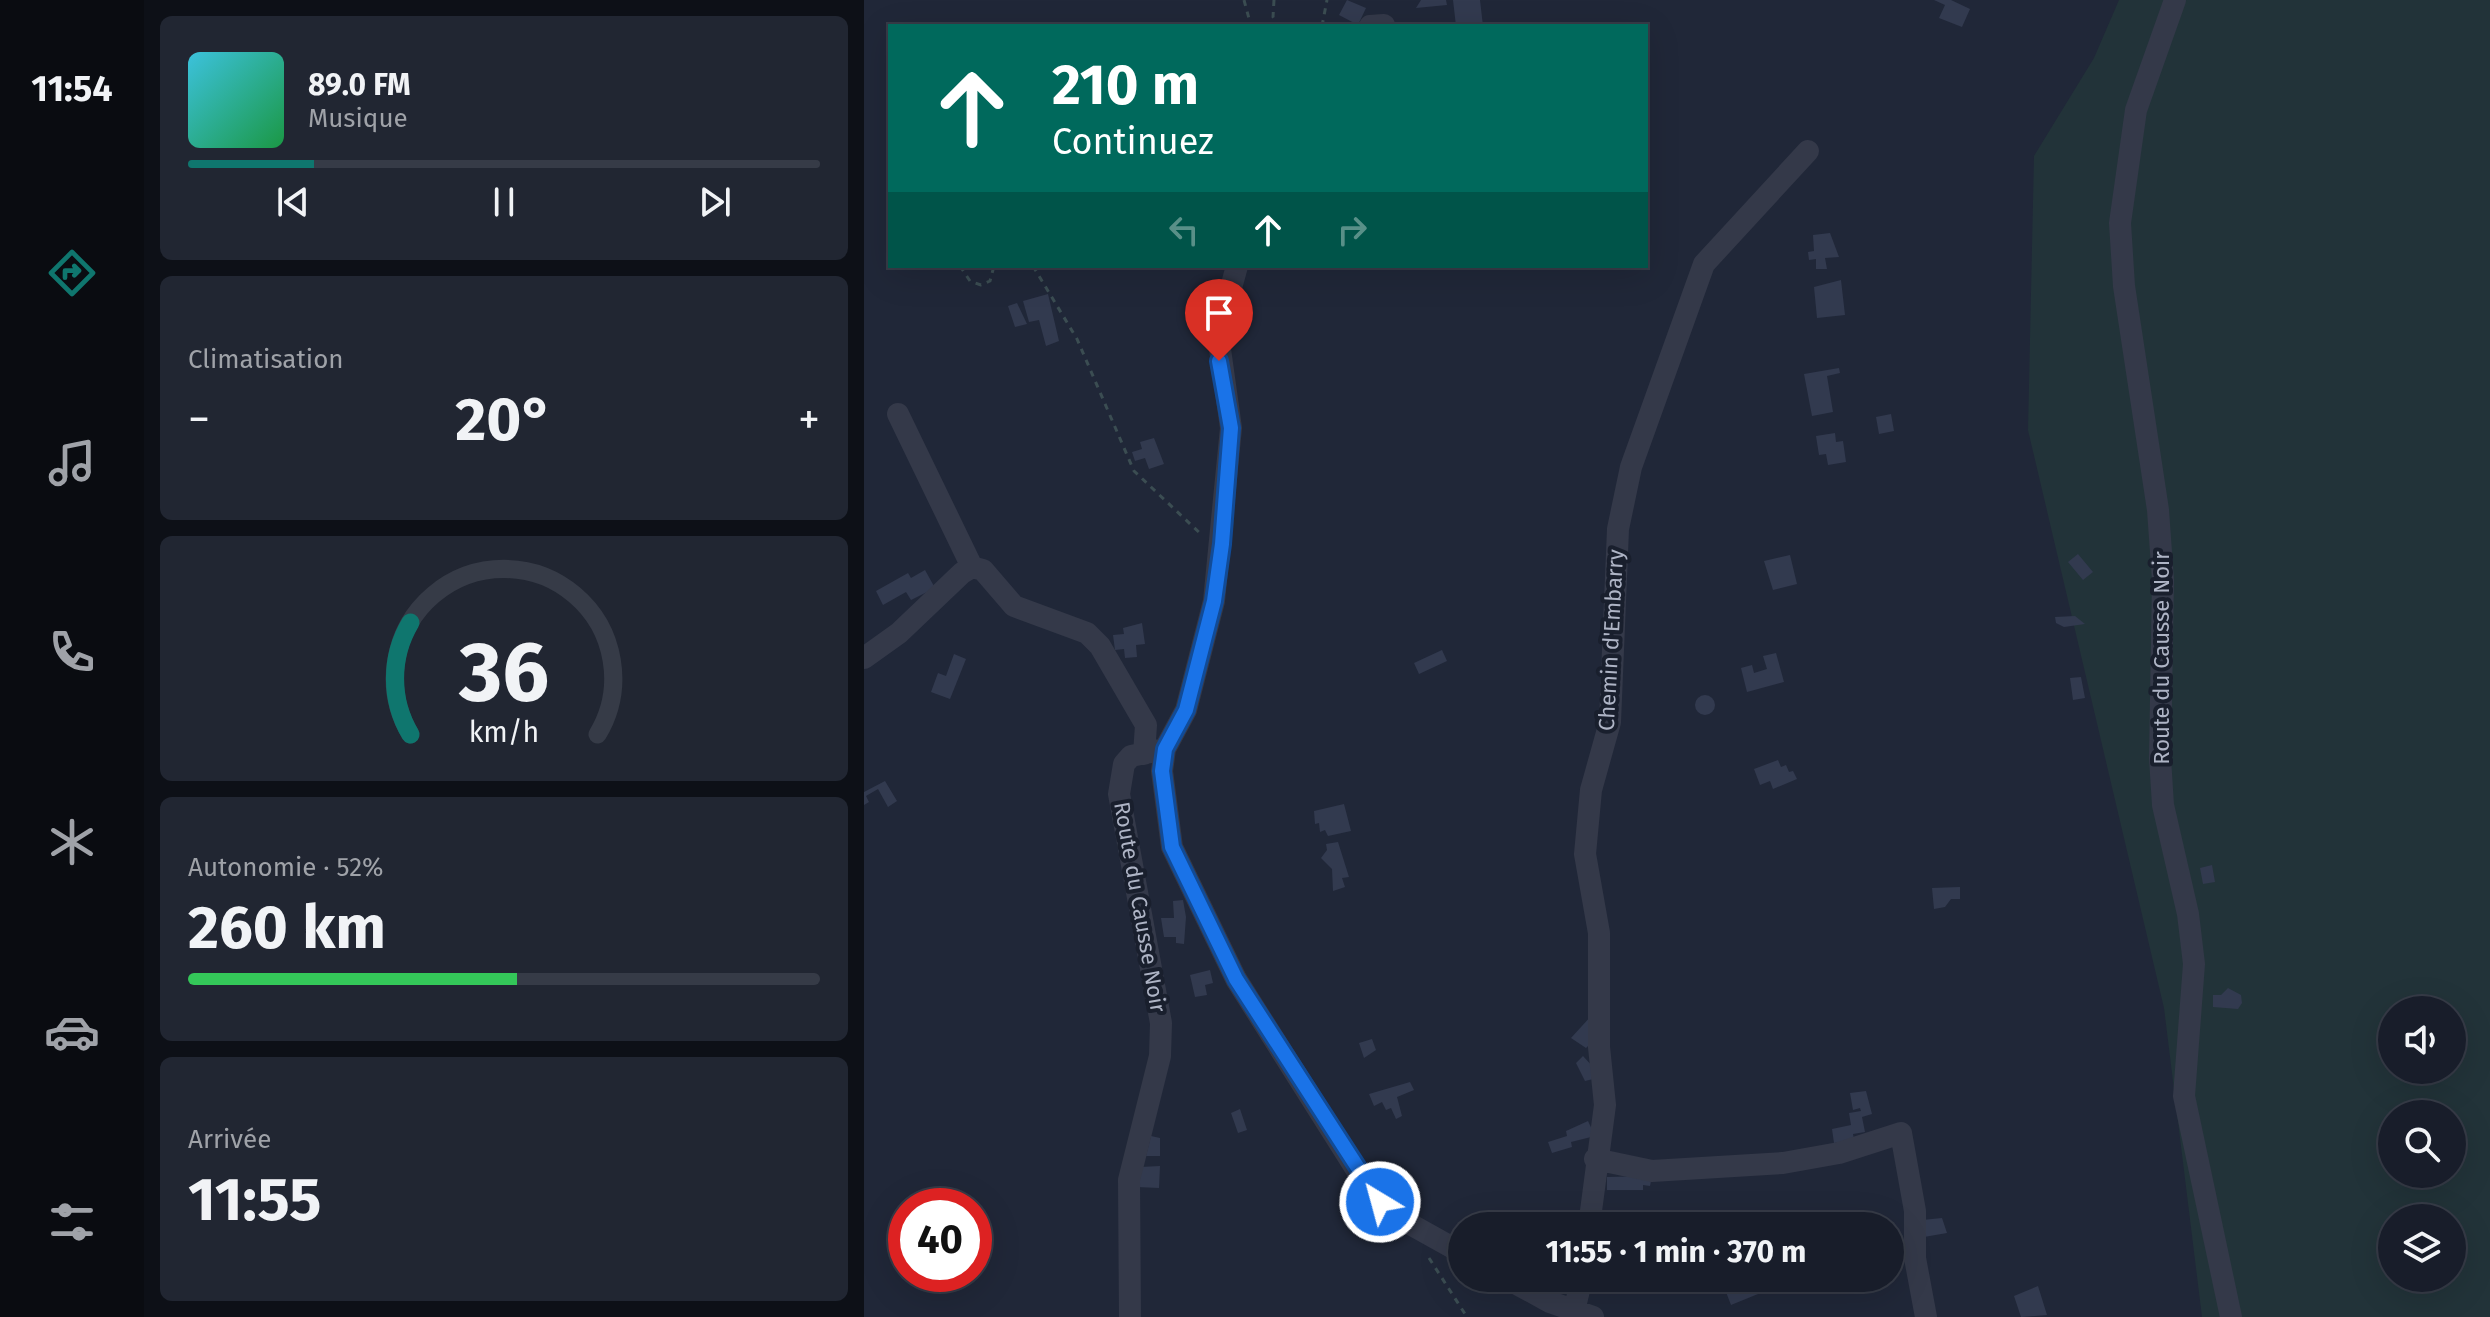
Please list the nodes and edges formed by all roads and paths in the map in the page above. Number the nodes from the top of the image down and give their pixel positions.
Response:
1 (1244, 0) edge
2 (1274, 0) edge
3 (1327, 0) edge
4 (2175, 0) edge
5 (1250, 24) edge
6 (1277, 24) edge
7 (1322, 24) edge
8 (1808, 151) dead end
9 (961, 268) edge
10 (993, 268) edge
11 (1034, 268) edge
12 (1236, 268) edge
13 (898, 414) dead end
14 (1222, 544) junction
15 (972, 567) junction
16 (864, 658) edge
17 (1154, 751) junction
18 (1595, 1159) junction
19 (1590, 1212) edge
20 (1448, 1245) edge
21 (1425, 1254) dead end
22 (1536, 1292) edge
23 (1583, 1292) edge
24 (1584, 1314) edge
25 (1130, 1317) edge
26 (1467, 1317) edge
27 (1926, 1317) edge
28 (2231, 1317) edge

1 - 5 path
2 - 6 path
3 - 7 path
4 - 28 street, Route du Causse Noir
8 - 18 street, Chemin d'Embarry
9 - 10 path
11 - 14 path
12 - 14 street
13 - 15 street
14 - 17 street
15 - 16 street
15 - 17 street
17 - 20 street, Route du Causse Noir
17 - 25 street, Route du Causse Noir
18 - 19 street, Chemin d'Embarry
18 - 27 street
21 - 26 path
22 - 24 street
23 - 24 street

